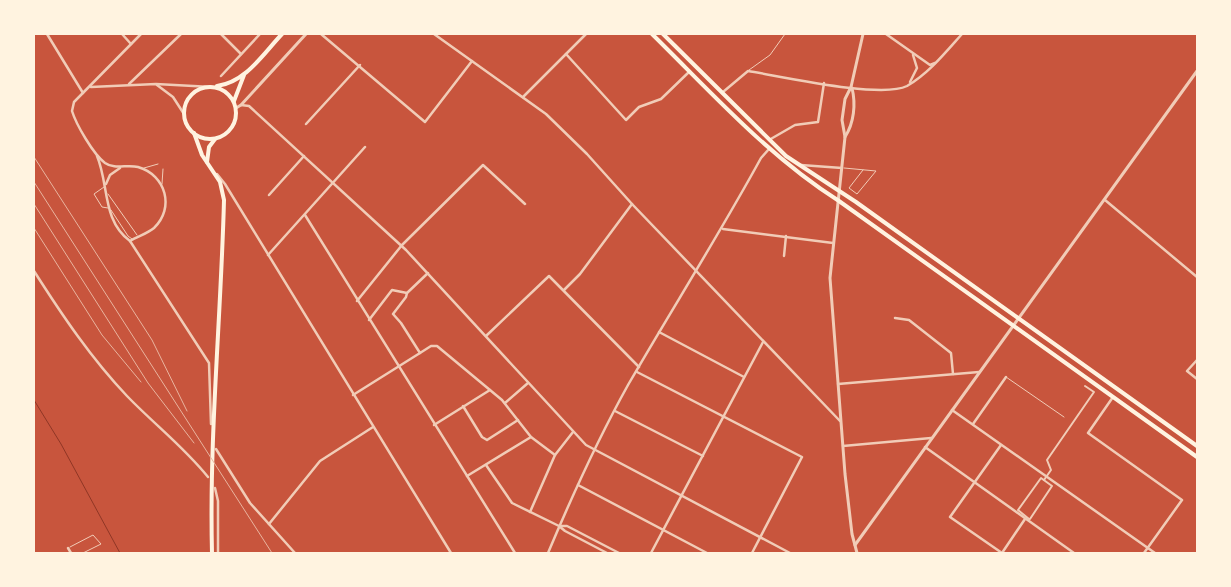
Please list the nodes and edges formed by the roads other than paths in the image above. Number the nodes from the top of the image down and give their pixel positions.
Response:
1 (47, 34) edge
2 (122, 34) edge
3 (141, 34) edge
4 (181, 34) edge
5 (221, 34) edge
6 (260, 34) edge
7 (282, 34) edge
8 (306, 34) edge
9 (321, 34) edge
10 (434, 34) edge
11 (586, 34) edge
12 (652, 34) edge
13 (663, 34) edge
14 (785, 34) edge
15 (863, 34) edge
16 (886, 34) edge
17 (962, 34) edge
18 (131, 44) junction
19 (912, 53) junction
20 (242, 54) junction
21 (566, 54) junction
22 (472, 61) junction
23 (937, 63) junction
24 (360, 65) junction
25 (690, 71) junction
26 (748, 71) junction
27 (1197, 71) edge
28 (244, 75) junction
29 (221, 76) dead end
30 (824, 83) junction
31 (156, 84) junction
32 (128, 85) junction
33 (908, 85) junction
34 (851, 86) junction
35 (90, 87) junction
36 (213, 87) junction
37 (83, 93) junction
38 (722, 94) junction
39 (523, 97) junction
40 (234, 101) junction
41 (242, 105) junction
42 (236, 108) junction
43 (184, 114) junction
44 (306, 124) dead end
45 (194, 133) junction
46 (217, 138) junction
47 (845, 138) junction
48 (769, 140) junction
49 (365, 148) dead end
50 (769, 150) junction
51 (95, 152) junction
52 (304, 156) junction
53 (207, 162) junction
54 (158, 164) dead end
55 (798, 164) junction
56 (121, 167) junction
57 (142, 168) junction
58 (842, 168) junction
59 (163, 169) dead end
60 (212, 169) junction
61 (863, 170) junction
62 (333, 183) junction
63 (162, 184) junction
64 (105, 186) junction
65 (840, 192) junction
66 (107, 194) junction
67 (269, 195) dead end
68 (1105, 200) junction
69 (839, 201) junction
70 (107, 203) junction
71 (525, 204) dead end
72 (632, 204) junction
73 (108, 208) junction
74 (304, 215) junction
75 (722, 229) junction
76 (786, 236) junction
77 (134, 238) junction
78 (833, 243) junction
79 (133, 245) junction
80 (402, 245) junction
81 (268, 255) junction
82 (784, 256) dead end
83 (34, 271) edge
84 (697, 272) junction
85 (428, 273) junction
86 (1197, 277) edge
87 (564, 290) junction
88 (407, 293) junction
89 (357, 301) junction
90 (896, 318) dead end
91 (1018, 318) junction
92 (369, 320) junction
93 (1013, 325) junction
94 (659, 332) junction
95 (486, 336) junction
96 (763, 342) junction
97 (420, 353) junction
98 (1197, 360) edge
99 (398, 367) junction
100 (639, 367) junction
101 (637, 371) junction
102 (979, 372) junction
103 (953, 374) junction
104 (745, 377) junction
105 (1006, 377) joint
106 (1197, 379) edge
107 (528, 383) junction
108 (838, 384) junction
109 (1086, 386) dead end
110 (490, 390) junction
111 (353, 395) junction
112 (1113, 397) junction
113 (505, 403) junction
114 (463, 406) junction
115 (615, 410) junction
116 (952, 410) junction
117 (724, 417) junction
118 (1064, 417) dead end
119 (518, 420) junction
120 (841, 422) junction
121 (210, 424) dead end
122 (973, 424) junction
123 (434, 425) junction
124 (373, 427) junction
125 (573, 432) junction
126 (531, 437) junction
127 (931, 438) junction
128 (1001, 444) junction
129 (843, 446) junction
130 (1197, 446) edge
131 (925, 447) junction
132 (216, 450) dead end
133 (594, 451) junction
134 (555, 455) junction
135 (703, 456) junction
136 (1197, 457) edge
137 (486, 465) junction
138 (467, 476) junction
139 (1046, 476) junction
140 (208, 477) dead end
141 (1044, 480) junction
142 (974, 483) junction
143 (578, 485) junction
144 (215, 488) dead end
145 (682, 496) junction
146 (530, 512) junction
147 (1028, 519) junction
148 (269, 524) junction
149 (559, 526) junction
150 (663, 530) junction
151 (761, 538) junction
152 (855, 545) junction
153 (68, 548) joint
154 (1148, 548) junction
155 (71, 553) edge
156 (83, 553) edge
157 (212, 553) edge
158 (218, 553) edge
159 (295, 553) edge
160 (451, 553) edge
161 (515, 553) edge
162 (548, 553) edge
163 (607, 553) edge
164 (619, 553) edge
165 (651, 553) edge
166 (707, 553) edge
167 (752, 553) edge
168 (790, 553) edge
169 (857, 553) edge
170 (1002, 553) edge
171 (1074, 553) edge
172 (1144, 553) edge
173 (1155, 553) edge

1 - 37 street
2 - 18 street
3 - 18 street
4 - 32 street
5 - 20 street
6 - 20 street
7 - 28 main road
8 - 41 street
9 - 24 street
10 - 22 street
11 - 21 street
12 - 25 main road
13 - 38 main road
14 - 26 lane
15 - 34 street
16 - 19 street
17 - 23 street
18 - 35 street
19 - 23 street
19 - 33 street
20 - 29 street
21 - 25 street
21 - 39 street
22 - 24 street
22 - 39 street
23 - 33 street
24 - 44 street
25 - 50 main road
26 - 30 street
26 - 38 street
27 - 68 street
28 - 36 main road
28 - 40 main road
30 - 34 street
30 - 48 street
31 - 32 street
31 - 36 street
31 - 43 street
32 - 35 street
33 - 34 street
34 - 47 street
34 - 47 street
35 - 37 street
36 - 40 main road
36 - 43 main road
37 - 51 street
38 - 48 main road
39 - 72 street
40 - 42 main road
41 - 42 street
41 - 52 street
42 - 46 main road
43 - 45 main road
45 - 46 main road
45 - 53 main road
46 - 53 main road
47 - 58 street
48 - 55 main road
49 - 62 street
50 - 69 main road
50 - 75 street
51 - 56 street
51 - 64 street
52 - 62 street
52 - 67 street
53 - 60 main road
54 - 57 lane
55 - 58 street
55 - 65 main road
56 - 57 street
56 - 64 street
57 - 63 street
58 - 61 lane
58 - 65 street
59 - 63 lane
60 - 81 street
60 - 157 main road
61 - 61 lane
62 - 74 street
62 - 80 street
63 - 77 street
64 - 66 street
64 - 73 lane
65 - 69 street
65 - 91 main road
66 - 70 street
66 - 77 lane
68 - 86 street
68 - 91 street
69 - 78 street
69 - 93 main road
70 - 73 street
70 - 77 lane
71 - 80 street
72 - 84 street
72 - 87 street
73 - 77 street
74 - 81 street
74 - 89 street
75 - 76 street
75 - 84 street
76 - 78 street
76 - 82 street
77 - 79 street
77 - 79 street
78 - 108 street
79 - 121 street
80 - 85 street
80 - 89 street
81 - 111 street
83 - 140 street
84 - 94 street
84 - 96 street
85 - 88 street
85 - 95 street
87 - 95 street
87 - 100 street
88 - 92 street
88 - 97 street
89 - 92 street
90 - 103 street
91 - 93 street
91 - 130 main road
92 - 99 street
93 - 102 street
93 - 112 main road
94 - 100 street
94 - 104 street
95 - 107 street
96 - 104 street
96 - 120 street
97 - 99 street
97 - 110 street
98 - 106 street
99 - 111 street
99 - 123 street
100 - 101 street
101 - 115 street
101 - 117 street
102 - 103 street
102 - 116 street
103 - 108 street
104 - 117 street
105 - 118 lane
105 - 122 street
107 - 113 street
107 - 125 street
108 - 120 street
109 - 139 street
110 - 113 street
110 - 114 street
111 - 124 street
112 - 136 main road
112 - 154 street
113 - 119 street
114 - 119 street
114 - 123 street
115 - 133 street
115 - 135 street
116 - 122 street
116 - 127 street
117 - 135 street
117 - 151 street
119 - 126 street
120 - 129 street
122 - 128 street
123 - 138 street
124 - 148 street
124 - 160 street
125 - 133 street
125 - 134 street
126 - 134 street
126 - 137 street
127 - 129 street
127 - 131 street
128 - 139 street
128 - 142 street
129 - 152 street
131 - 142 street
131 - 152 street
132 - 148 street
133 - 143 street
133 - 145 street
134 - 146 street
135 - 145 street
137 - 138 street
137 - 146 street
138 - 161 street
139 - 141 street
139 - 154 street
141 - 147 street
141 - 147 street
142 - 147 street
142 - 170 street
143 - 149 street
143 - 150 street
144 - 158 street
145 - 150 street
145 - 151 street
146 - 149 street
147 - 170 street
147 - 171 street
148 - 159 street
149 - 162 street
149 - 163 street
149 - 164 street
150 - 165 street
150 - 166 street
151 - 167 street
151 - 168 street
152 - 169 street
153 - 155 street
153 - 156 lane
154 - 172 street
154 - 173 street

